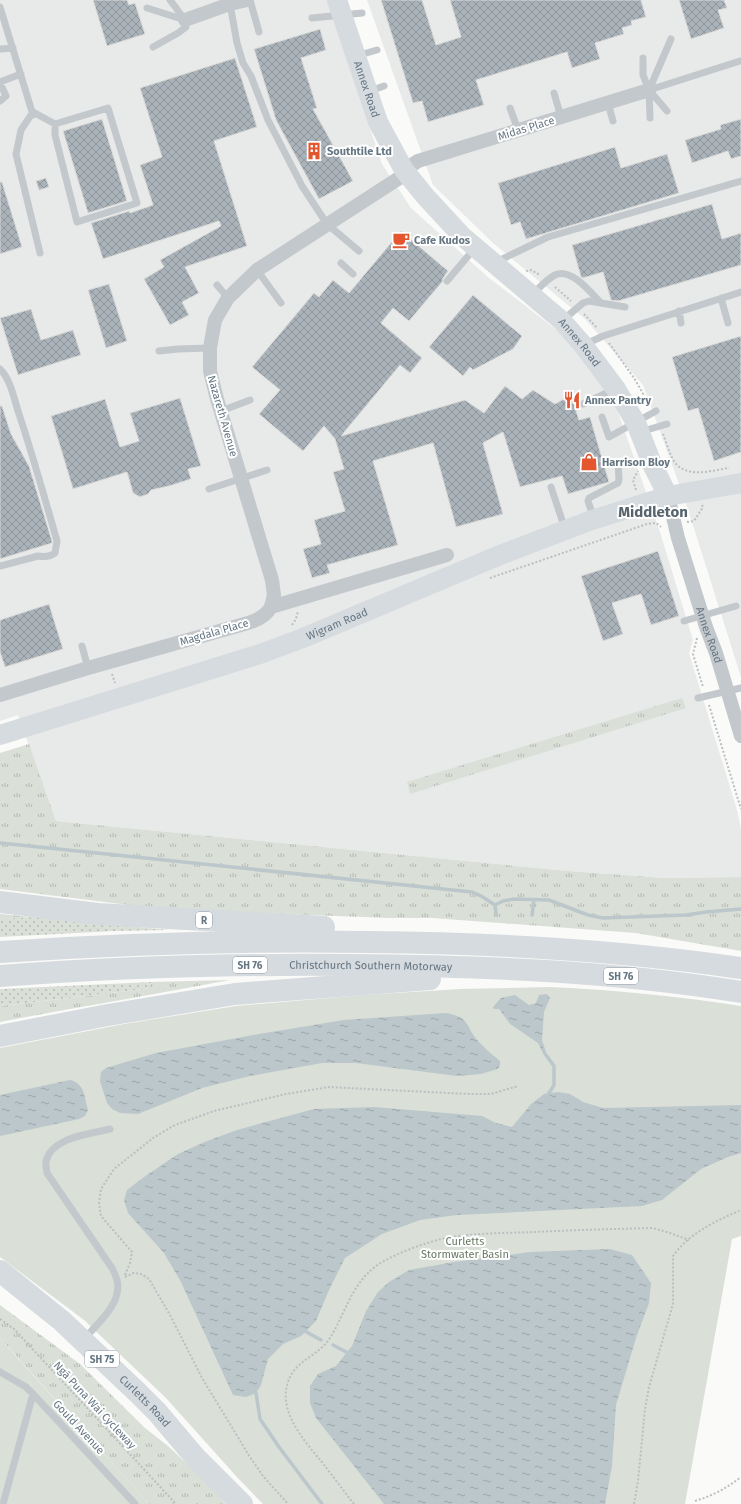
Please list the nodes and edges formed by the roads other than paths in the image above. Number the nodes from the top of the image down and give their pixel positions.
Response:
1 (170, 0) edge
2 (248, 0) edge
3 (223, 4) edge
4 (0, 7) edge
5 (147, 8) dead end
6 (340, 8) edge
7 (362, 13) dead end
8 (312, 18) dead end
9 (186, 20) junction
10 (259, 32) dead end
11 (671, 39) dead end
12 (153, 47) dead end
13 (13, 48) junction
14 (0, 49) edge
15 (377, 50) dead end
16 (356, 56) junction
17 (643, 58) dead end
18 (740, 61) edge
19 (21, 74) junction
20 (0, 82) edge
21 (649, 90) junction
22 (554, 93) dead end
23 (0, 101) edge
24 (608, 103) junction
25 (510, 108) dead end
26 (667, 111) dead end
27 (34, 116) junction
28 (561, 117) junction
29 (650, 118) dead end
30 (614, 121) dead end
31 (54, 124) junction
32 (518, 130) junction
33 (406, 171) junction
34 (741, 181) edge
35 (326, 224) junction
36 (476, 248) junction
37 (359, 251) dead end
38 (40, 253) dead end
39 (341, 263) dead end
40 (494, 263) junction
41 (257, 270) junction
42 (353, 274) dead end
43 (447, 281) dead end
44 (217, 285) dead end
45 (741, 292) edge
46 (531, 295) junction
47 (228, 298) junction
48 (722, 298) junction
49 (281, 303) dead end
50 (601, 303) junction
51 (625, 307) dead end
52 (679, 311) junction
53 (562, 321) junction
54 (681, 323) dead end
55 (728, 323) dead end
56 (584, 345) junction
57 (210, 348) junction
58 (159, 351) dead end
59 (0, 369) edge
60 (616, 389) junction
61 (250, 400) dead end
62 (583, 404) dead end
63 (221, 411) junction
64 (656, 411) dead end
65 (602, 417) dead end
66 (667, 424) dead end
67 (638, 428) junction
68 (618, 463) dead end
69 (267, 470) dead end
70 (735, 475) edge
71 (241, 478) junction
72 (551, 487) dead end
73 (209, 489) dead end
74 (668, 496) junction
75 (595, 519) junction
76 (565, 529) junction
77 (447, 555) dead end
78 (0, 566) edge
79 (736, 606) dead end
80 (271, 607) junction
81 (692, 619) junction
82 (82, 646) dead end
83 (88, 668) junction
84 (734, 690) edge
85 (0, 695) edge
86 (698, 698) dead end
87 (0, 735) edge
88 (741, 736) edge
89 (0, 902) edge
90 (407, 942) junction
91 (0, 952) edge
92 (501, 968) junction
93 (741, 968) edge
94 (0, 976) edge
95 (741, 992) edge
96 (0, 1036) edge
97 (110, 1129) dead end
98 (0, 1271) edge
99 (0, 1290) edge
100 (83, 1341) junction
101 (0, 1372) edge
102 (33, 1394) junction
103 (195, 1457) junction
104 (3, 1504) edge
105 (135, 1504) edge
106 (242, 1504) edge

1 - 9 lane
2 - 3 street
2 - 10 lane
3 - 9 street
3 - 35 lane
4 - 13 lane
5 - 9 lane
6 - 7 lane
6 - 8 lane
6 - 16 main road, Annex Road
9 - 12 lane
11 - 21 lane
13 - 14 lane
13 - 19 lane
15 - 16 lane
16 - 33 main road, Annex Road
17 - 21 lane
18 - 21 lane
19 - 20 lane
19 - 27 lane
20 - 23 lane
21 - 24 street, Midas Place
21 - 26 lane
21 - 29 lane
22 - 28 lane
24 - 28 street, Midas Place
24 - 30 lane
25 - 32 lane
27 - 31 lane
27 - 38 lane
28 - 32 street, Midas Place
31 - 31 lane
32 - 33 street, Midas Place
33 - 35 street, Nazareth Avenue
33 - 36 main road, Annex Road
34 - 40 lane
35 - 37 lane
35 - 41 street, Nazareth Avenue
36 - 40 main road, Annex Road
36 - 43 lane
39 - 42 lane
40 - 46 main road, Annex Road
41 - 47 street, Nazareth Avenue
41 - 49 lane
44 - 47 lane
45 - 48 lane
46 - 50 lane
46 - 53 main road, Annex Road
47 - 57 street, Nazareth Avenue
48 - 52 lane
48 - 55 lane
50 - 51 lane
50 - 53 lane
52 - 54 lane
52 - 56 lane
53 - 56 main road, Annex Road
56 - 60 main road, Annex Road
57 - 58 lane
57 - 63 street, Nazareth Avenue
59 - 78 lane
60 - 62 lane
60 - 67 main road, Annex Road
61 - 63 lane
63 - 71 street, Nazareth Avenue
64 - 67 lane
65 - 67 lane
66 - 67 lane
67 - 74 main road, Annex Road
68 - 75 lane
69 - 71 lane
70 - 74 main road, Wigram Road
71 - 73 lane
71 - 80 street, Nazareth Avenue
72 - 76 lane
74 - 75 main road, Wigram Road
74 - 81 street, Annex Road
75 - 76 main road, Wigram Road
76 - 87 main road, Wigram Road
77 - 80 street, Magdala Place
79 - 81 lane
80 - 83 street, Magdala Place
81 - 84 street, Annex Road
82 - 83 lane
83 - 85 street, Magdala Place
84 - 86 lane
84 - 88 street, Annex Road
89 - 90 main road, R
90 - 91 main road, SH 76
90 - 93 main road, SH 76
92 - 94 main road, Christchurch Southern Motorway / SH 76
92 - 95 main road, Christchurch Southern Motorway / SH 76
92 - 96 main road
97 - 100 lane
98 - 100 main road, Curletts Road / SH 75
99 - 103 main road, Curletts Road / SH 75
100 - 103 main road, Curletts Road / SH 75
101 - 102 lane, Gould Avenue
102 - 104 lane
102 - 105 lane, Gould Avenue
103 - 106 main road, Curletts Road / SH 75

